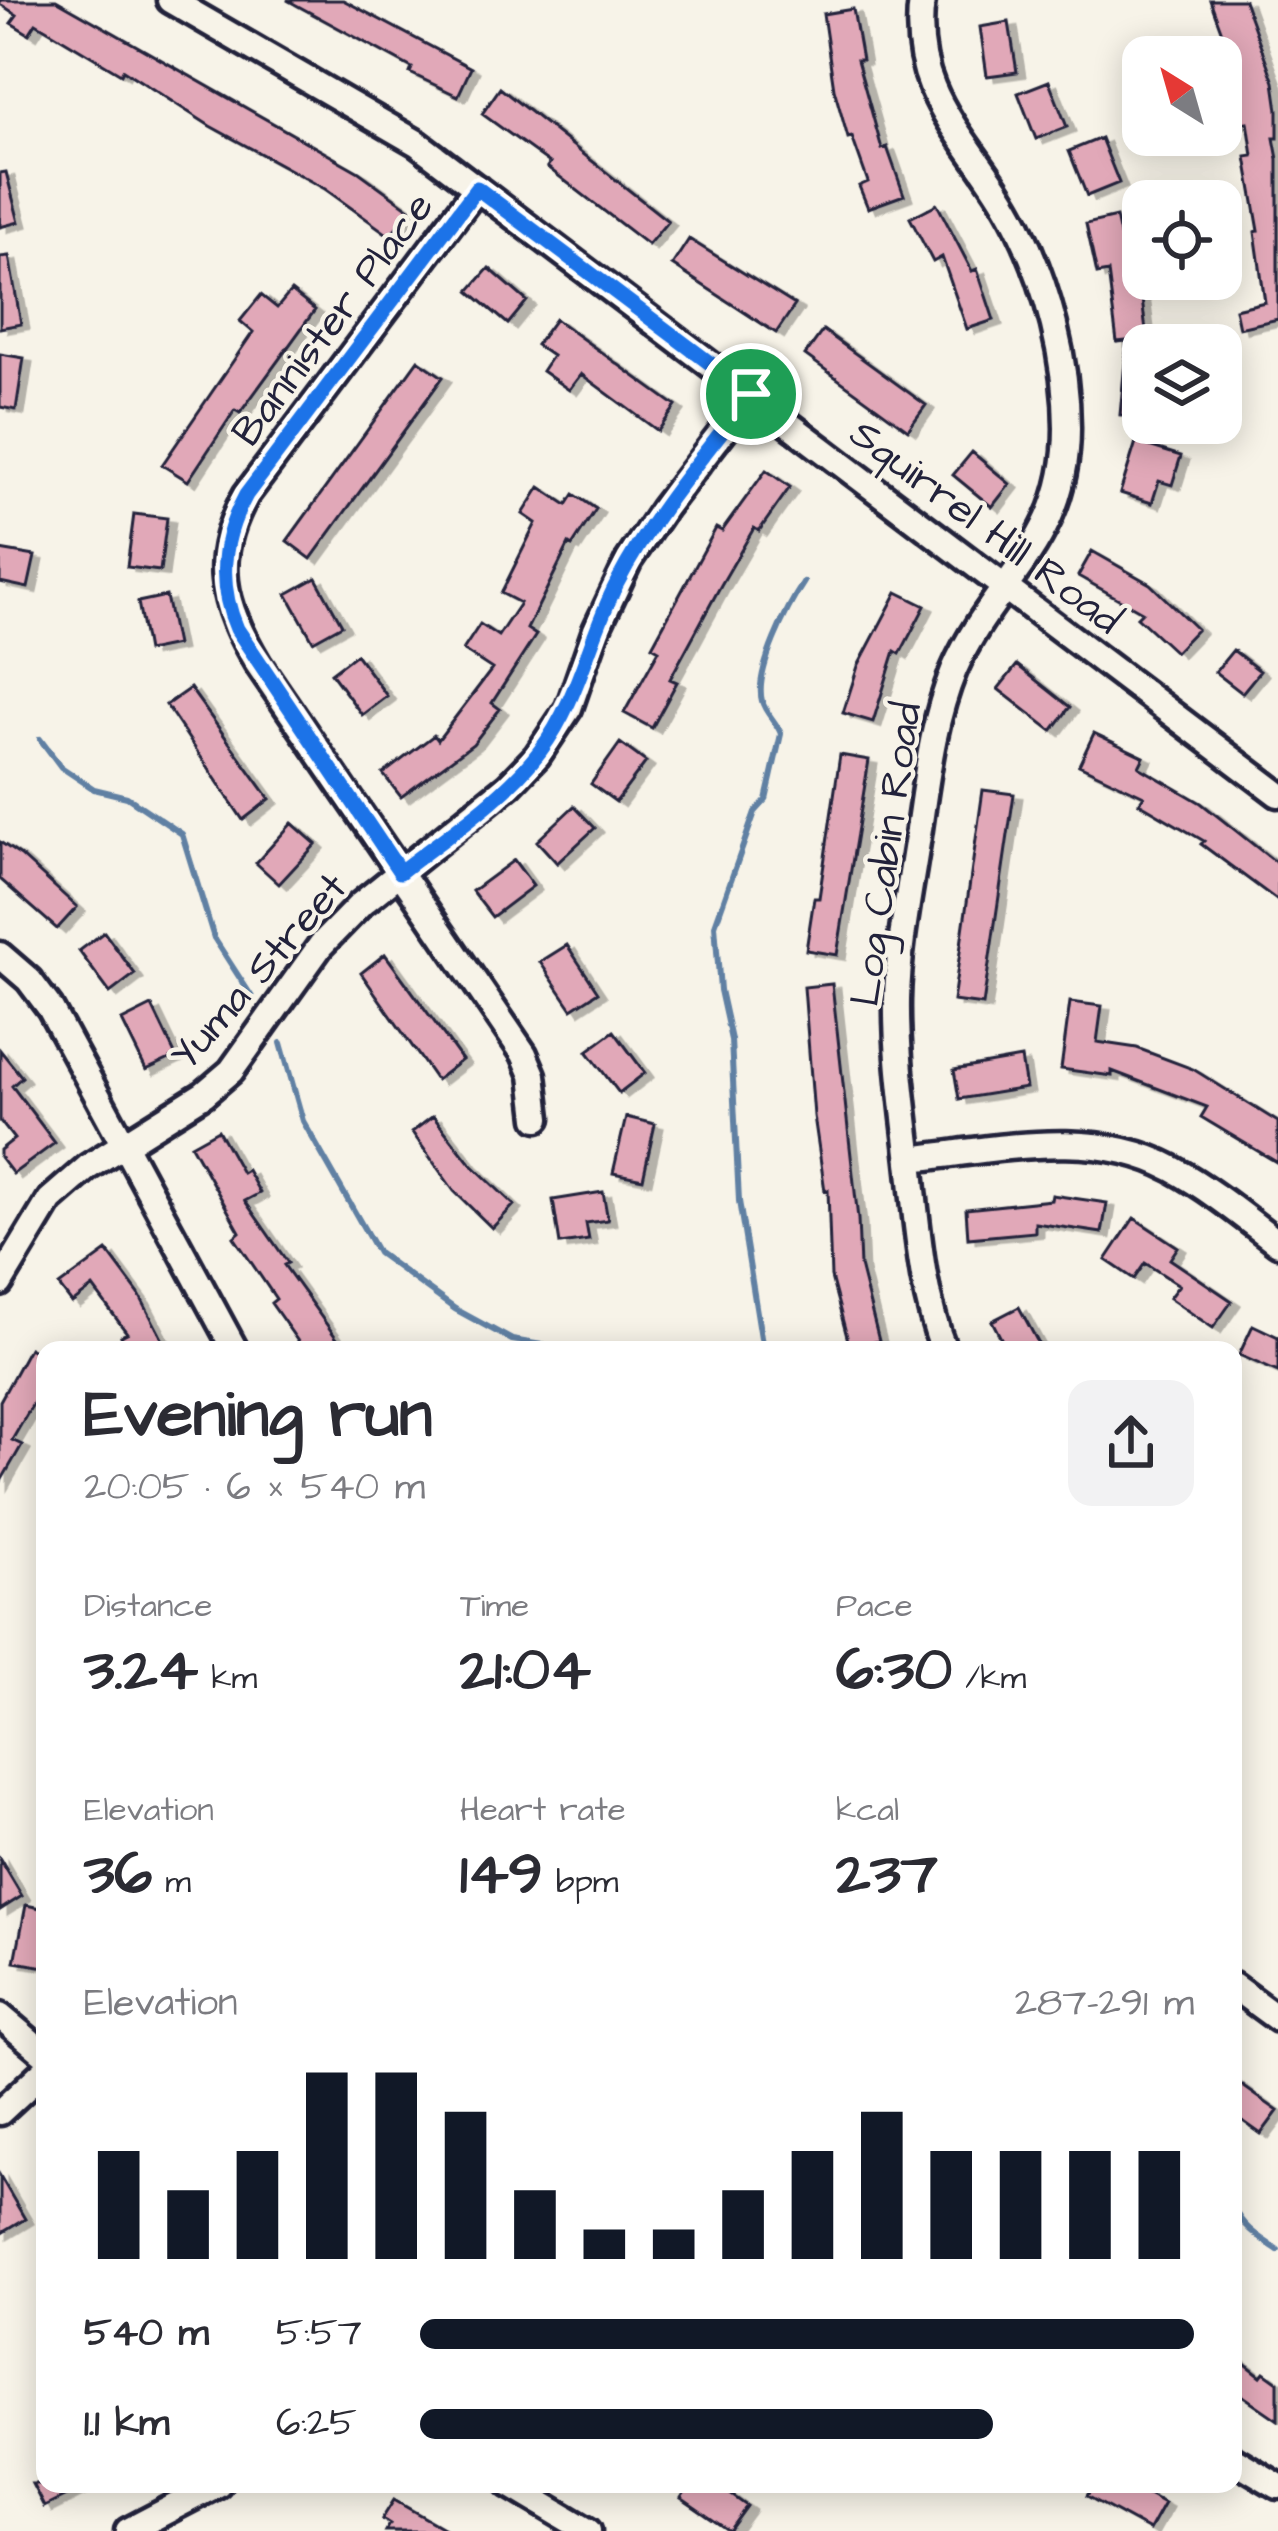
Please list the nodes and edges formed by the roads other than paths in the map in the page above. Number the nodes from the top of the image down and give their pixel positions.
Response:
1 (170, 0) edge
2 (922, 0) edge
3 (477, 188) junction
4 (751, 394) junction
5 (1007, 589) junction
6 (1278, 794) edge
7 (400, 872) junction
8 (0, 955) edge
9 (538, 1118) dead end
10 (124, 1144) junction
11 (910, 1159) junction
12 (1278, 1243) edge
13 (0, 1283) edge
14 (230, 1341) edge
15 (941, 1341) edge
16 (1242, 1993) edge
17 (0, 2015) edge
18 (1278, 2020) edge
19 (36, 2046) edge
20 (36, 2078) edge
21 (0, 2112) edge
22 (1242, 2464) edge
23 (1278, 2486) edge
24 (201, 2493) edge
25 (524, 2493) edge
26 (128, 2531) edge
27 (588, 2531) edge

1 - 3 street, Squirrel Hill Road
2 - 5 street, Log Cabin Road
3 - 4 street, Squirrel Hill Road
3 - 7 street, Bannister Place
4 - 5 street, Squirrel Hill Road
4 - 7 street, Yuma Street
5 - 6 street, Squirrel Hill Road
5 - 11 street, Log Cabin Road
7 - 9 street, Bannister Place
7 - 10 street, Yuma Street
8 - 10 street
10 - 13 street, Yuma Street
10 - 14 street
11 - 12 street
11 - 15 street, Log Cabin Road
16 - 18 street
17 - 19 street
20 - 21 street
22 - 23 street
24 - 26 street
25 - 27 street

